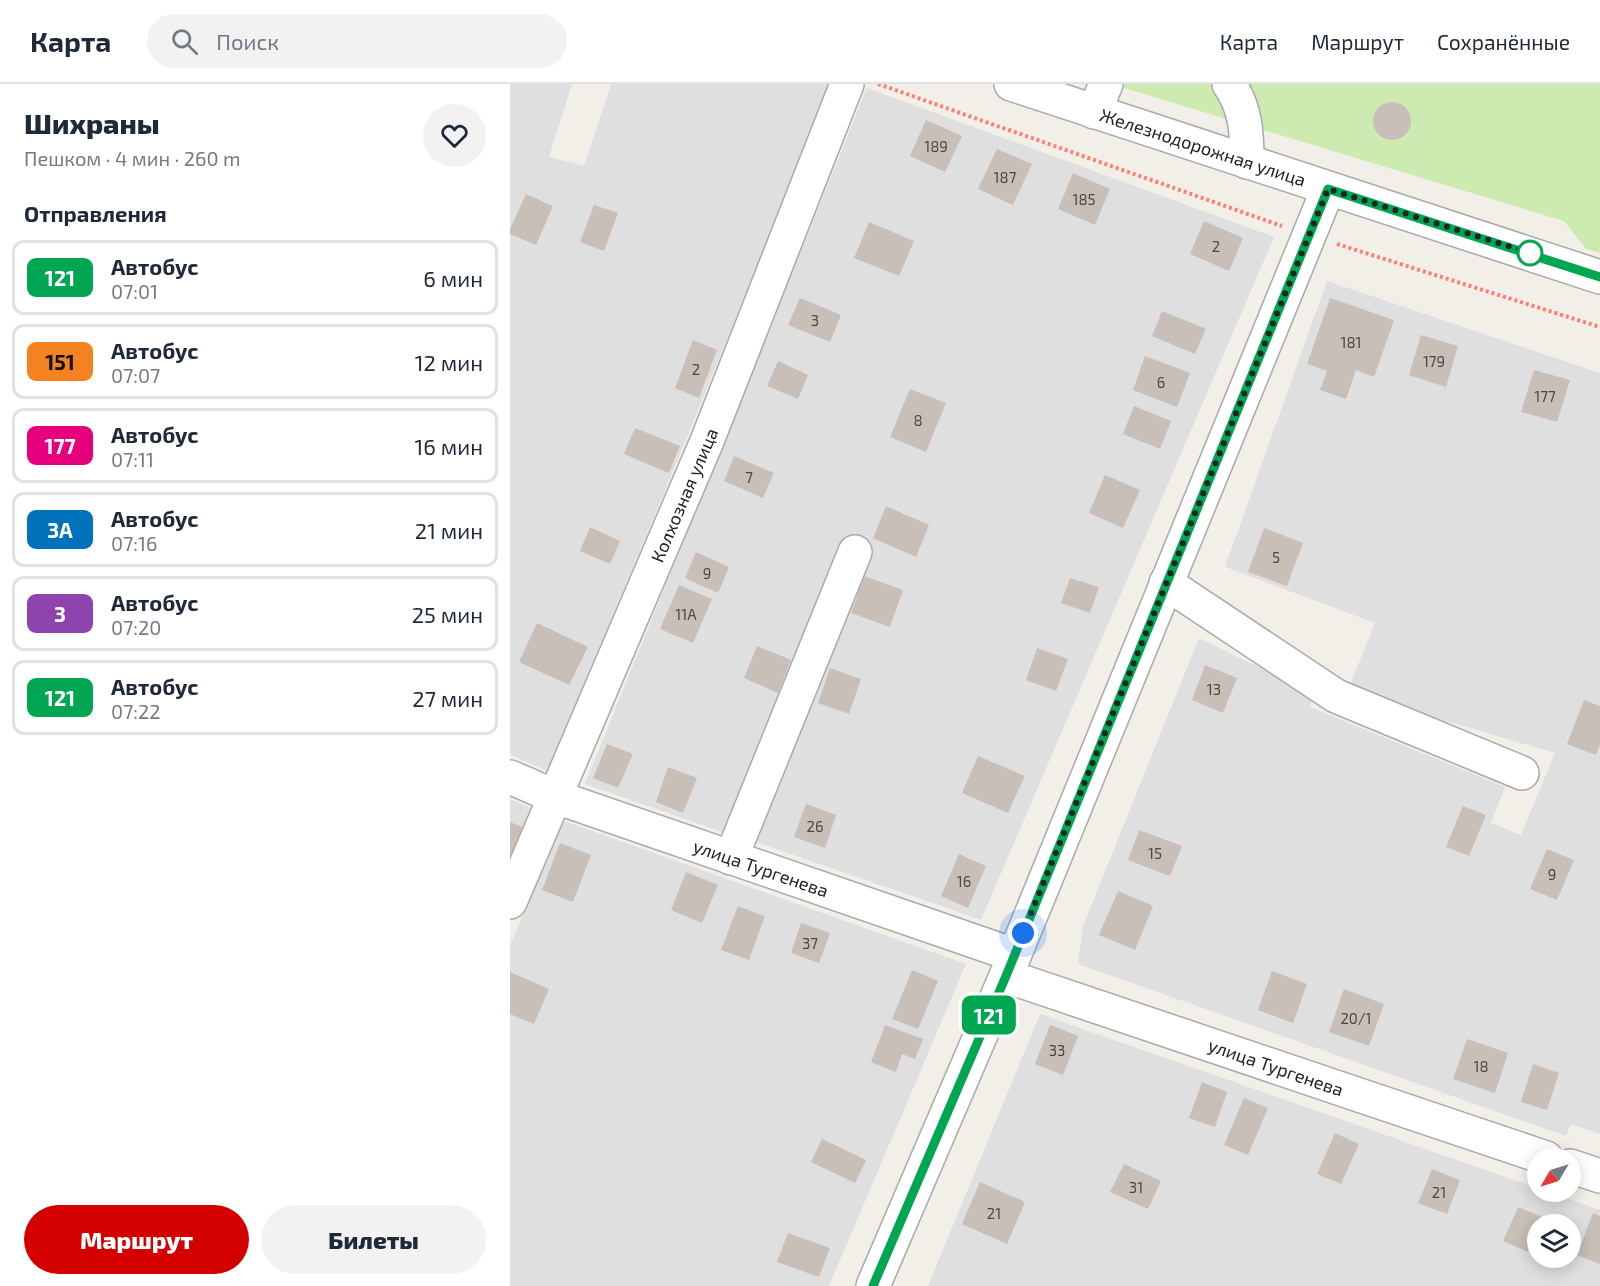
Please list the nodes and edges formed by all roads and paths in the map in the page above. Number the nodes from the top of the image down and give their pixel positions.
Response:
1 (847, 84) edge
2 (878, 84) edge
3 (1011, 84) edge
4 (1229, 84) edge
5 (1100, 98) edge
6 (1247, 162) junction
7 (1328, 189) junction
8 (1309, 236) junction
9 (1600, 277) edge
10 (1600, 327) edge
11 (855, 552) dead end
12 (1166, 583) junction
13 (1522, 773) dead end
14 (510, 777) edge
15 (556, 797) junction
16 (731, 858) junction
17 (510, 902) edge
18 (1010, 965) junction
19 (1527, 1151) edge
20 (1581, 1170) edge
21 (1600, 1176) edge
22 (873, 1286) edge

1 - 15 street, Колхозная улица
2 - 8 path
3 - 5 street, Железнодорожная улица
4 - 6 street
5 - 6 street, Железнодорожная улица
6 - 7 street, Железнодорожная улица
7 - 8 street
7 - 9 street, Железнодорожная улица
8 - 10 path
8 - 12 street
11 - 16 street
12 - 13 street
12 - 18 street
14 - 15 street, улица Тургенева
15 - 16 street, улица Тургенева
15 - 17 street, Колхозная улица
16 - 18 street, улица Тургенева
18 - 19 street, улица Тургенева
18 - 22 street
20 - 21 street

